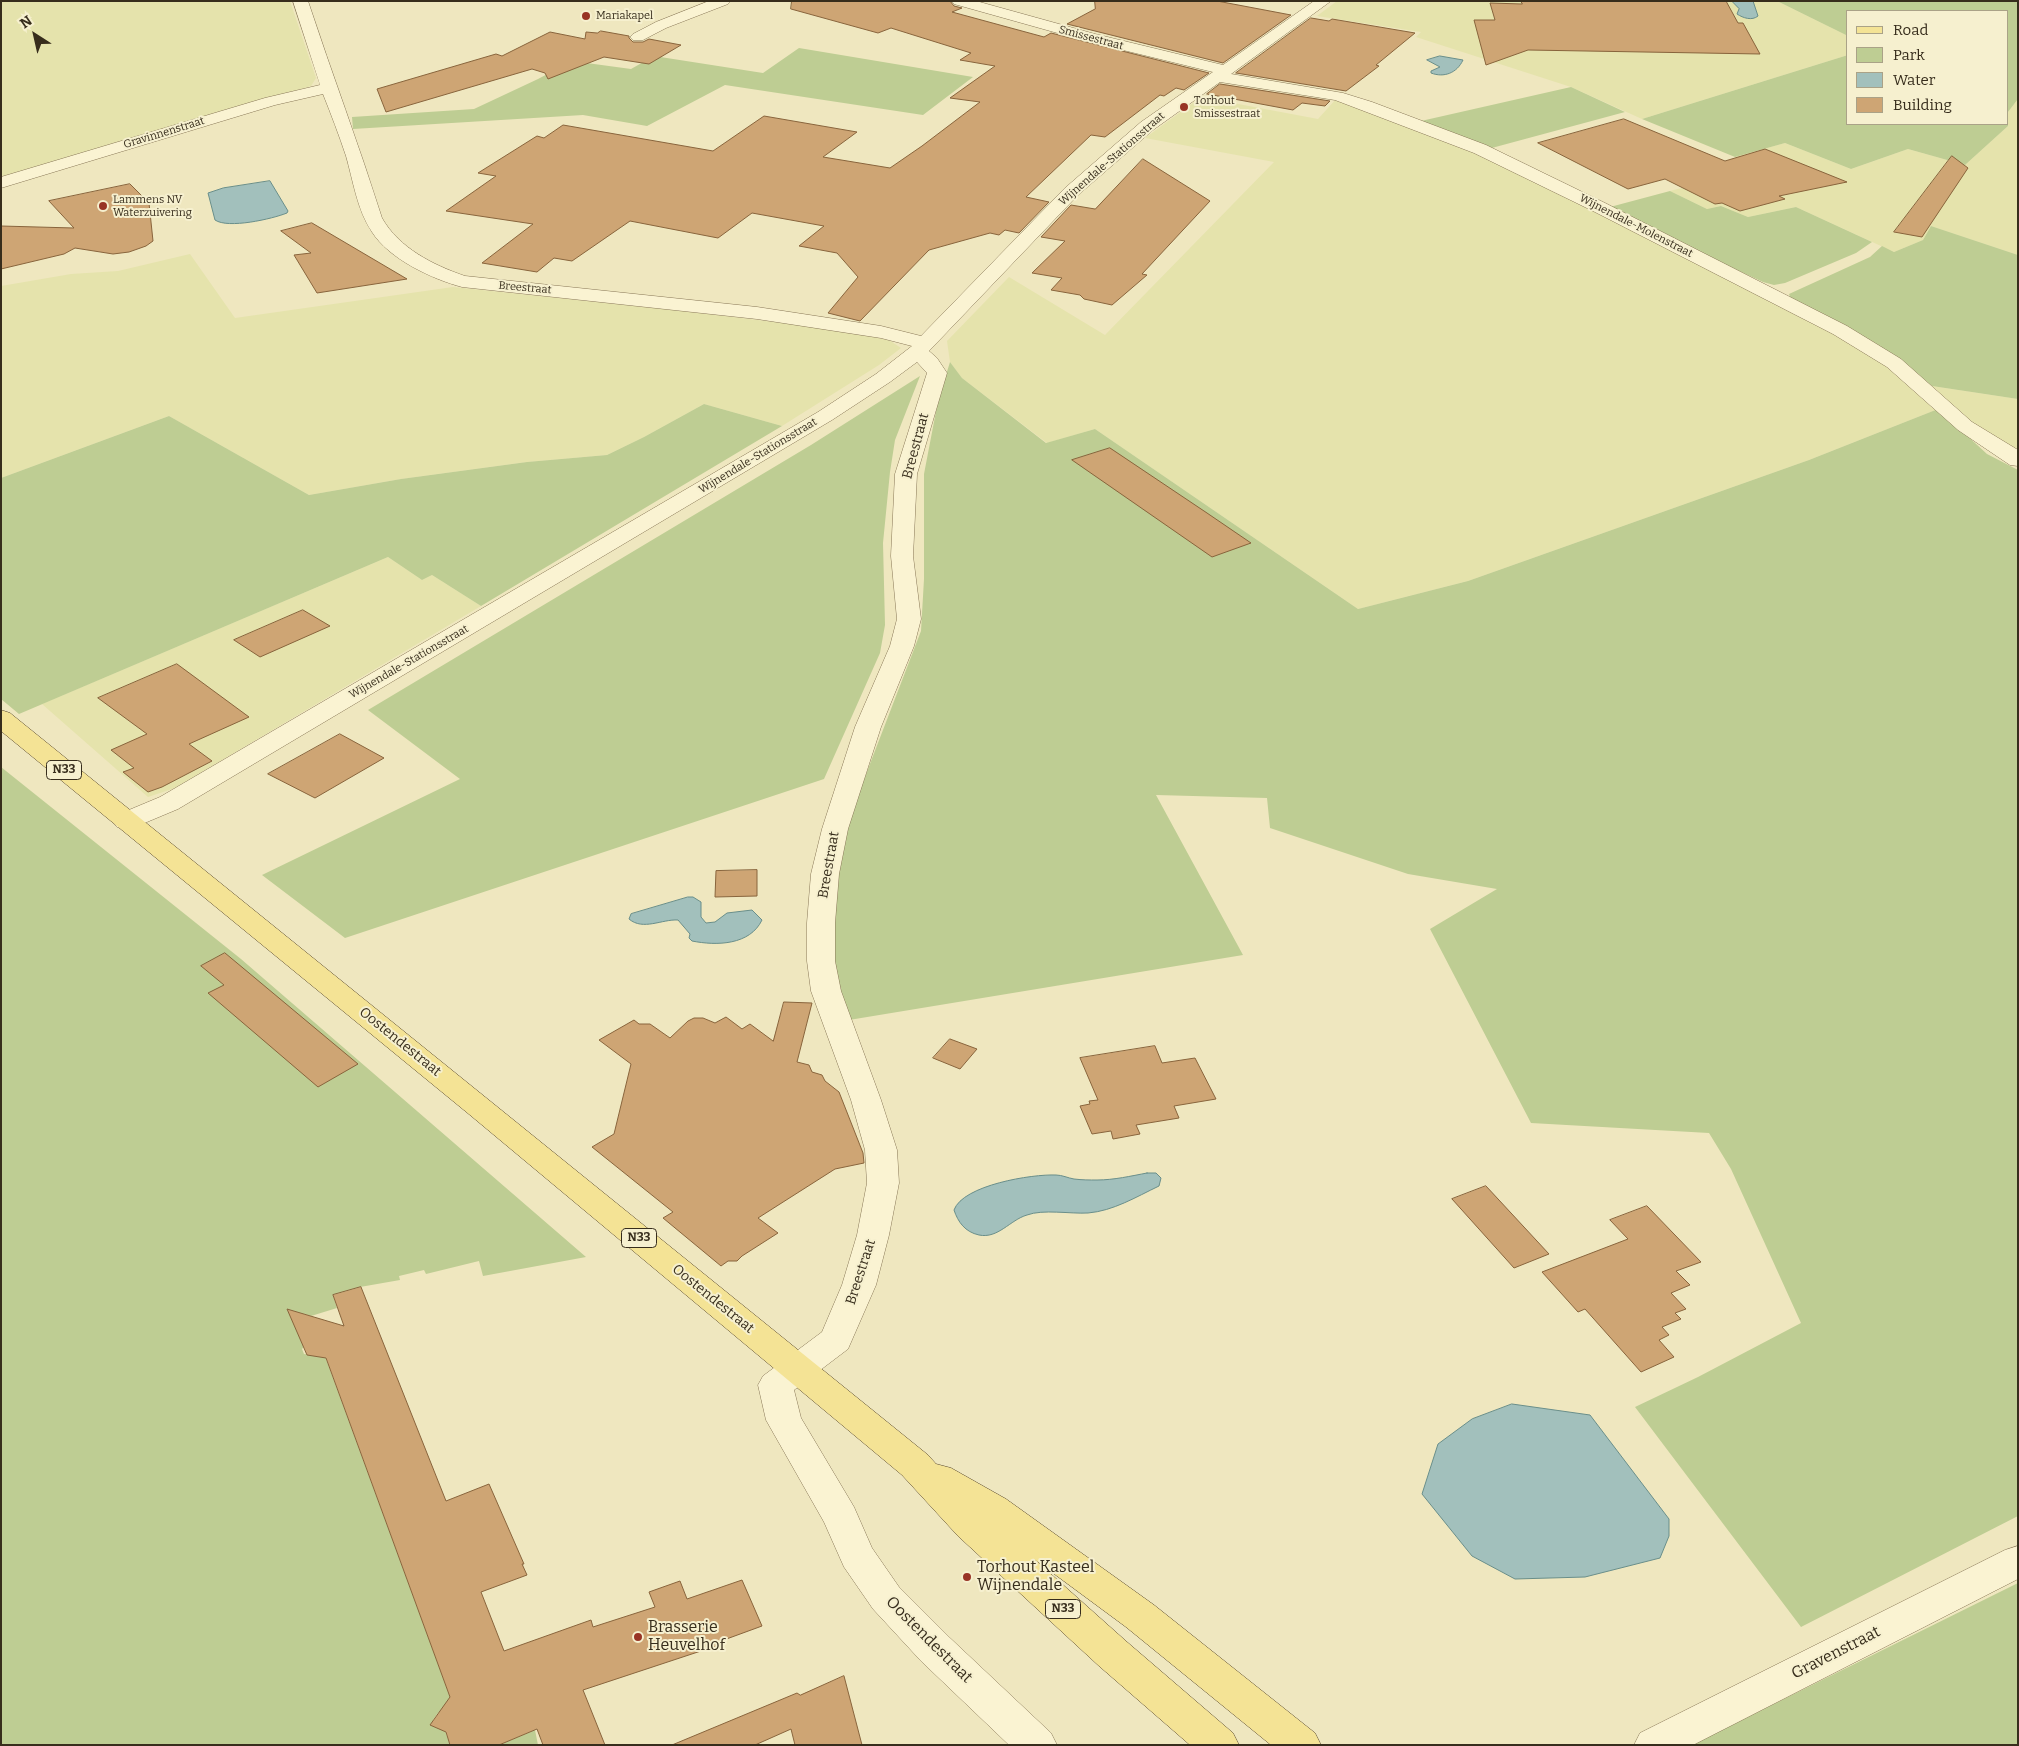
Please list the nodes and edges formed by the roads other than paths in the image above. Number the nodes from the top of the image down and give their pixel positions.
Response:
1 (300, 1) edge
2 (723, 1) edge
3 (959, 1) edge
4 (1324, 1) edge
5 (638, 37) dead end
6 (1220, 73) junction
7 (329, 88) junction
8 (1, 184) edge
9 (921, 348) junction
10 (2018, 460) edge
11 (1, 718) edge
12 (126, 821) junction
13 (798, 1368) junction
14 (915, 1465) junction
15 (2018, 1561) edge
16 (1037, 1745) edge
17 (1219, 1745) edge
18 (1301, 1745) edge
19 (1654, 1745) edge

1 - 7 street, Breestraat
2 - 5 street
3 - 6 street, Smissestraat
4 - 6 street, Wijnendale-Stationsstraat
6 - 9 street, Wijnendale-Stationsstraat
6 - 10 street, Wijnendale-Molenstraat
7 - 8 street, Gravinnenstraat
7 - 9 street, Breestraat
9 - 12 street, Wijnendale-Stationsstraat
9 - 13 street, Breestraat
11 - 12 main road, Oostendestraat / N33
12 - 13 main road, Oostendestraat / N33
13 - 14 main road, Oostendestraat / N33
13 - 16 street, Oostendestraat
14 - 17 main road, Oostendestraat / N33
14 - 18 main road, Oostendestraat / N33
15 - 19 street, Gravenstraat

